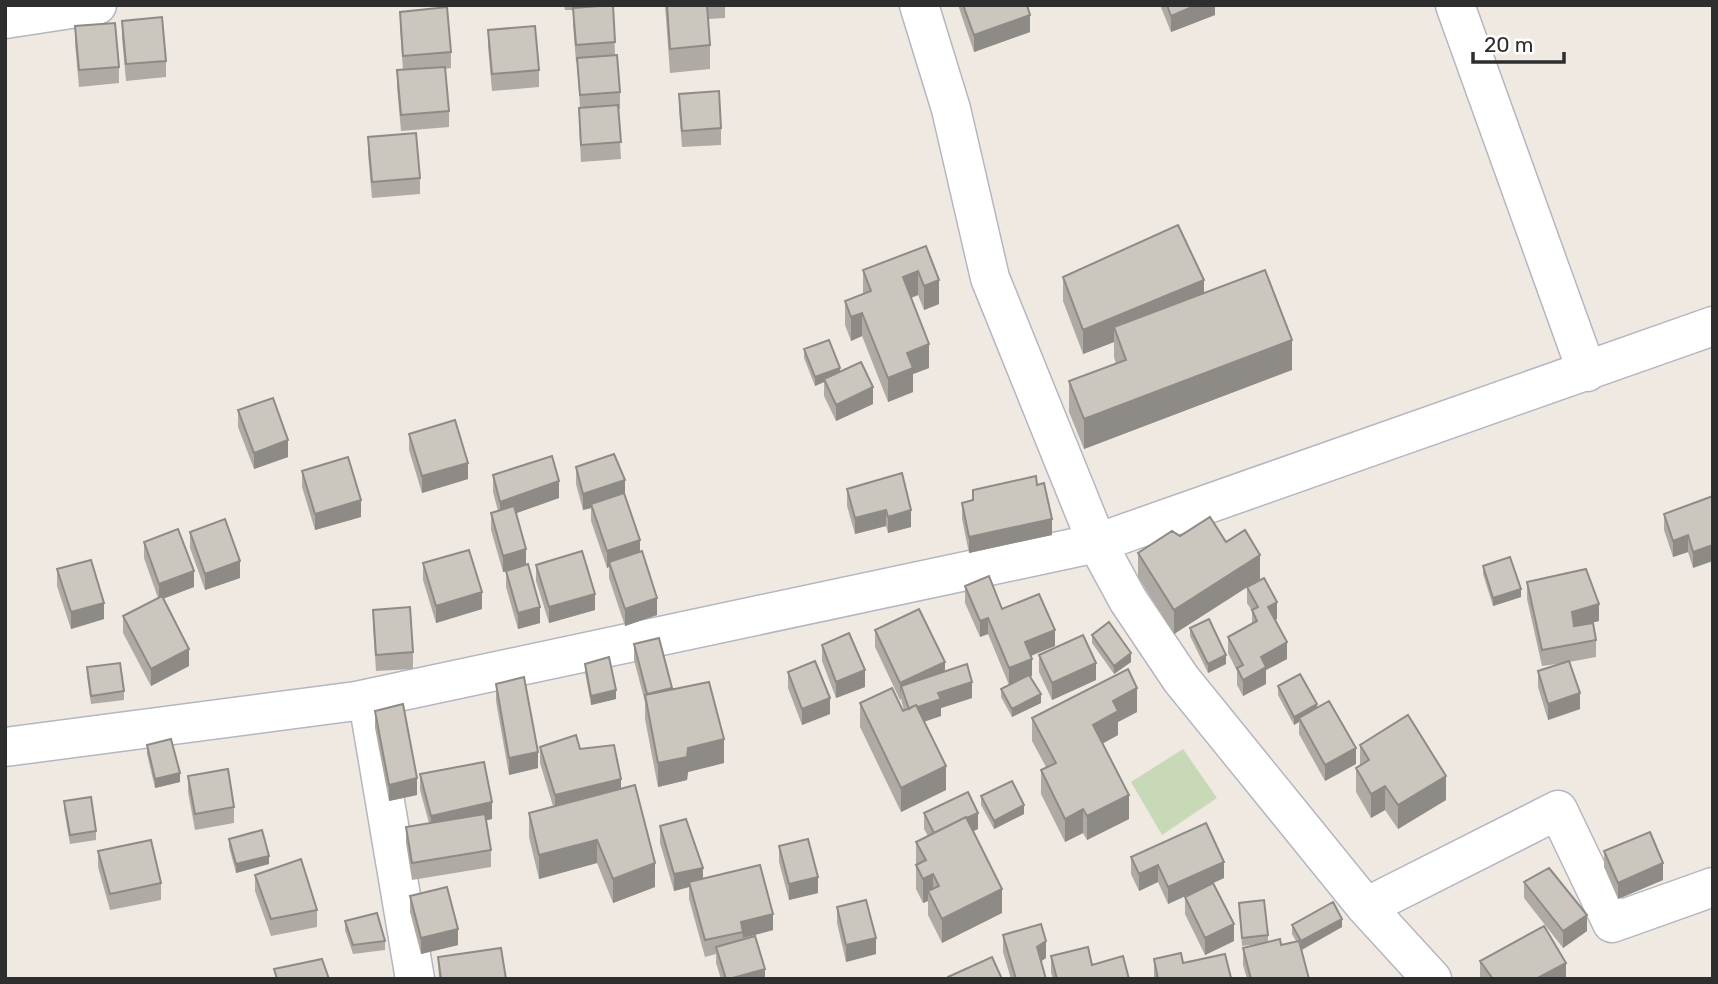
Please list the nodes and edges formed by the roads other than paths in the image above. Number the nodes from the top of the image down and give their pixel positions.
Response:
1 (97, 5) edge
2 (919, 5) edge
3 (1455, 5) edge
4 (5, 19) edge
5 (1713, 326) edge
6 (1587, 372) junction
7 (1097, 543) junction
8 (356, 701) junction
9 (5, 747) edge
10 (1713, 887) edge
11 (1366, 907) junction
12 (1412, 973) edge
13 (415, 979) edge

1 - 4 street
2 - 7 street
3 - 6 street
5 - 6 street
6 - 7 street
7 - 8 street
7 - 11 street
8 - 9 street
8 - 13 street
10 - 11 street
11 - 12 street

